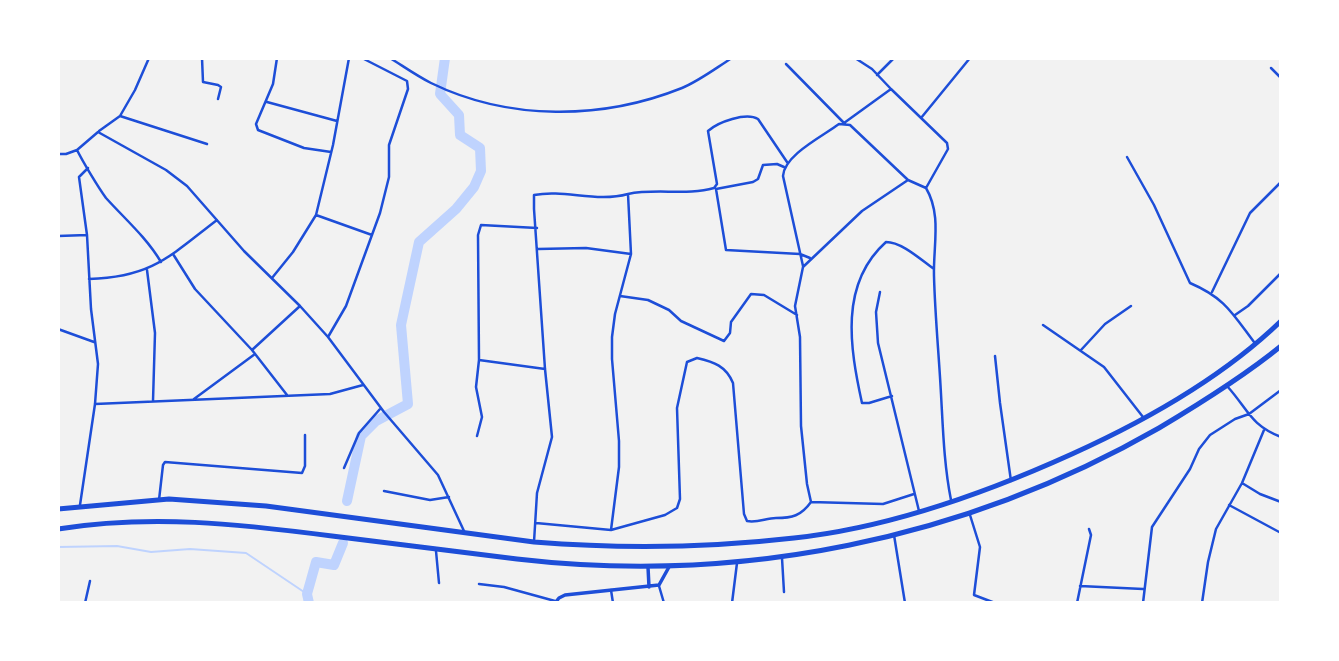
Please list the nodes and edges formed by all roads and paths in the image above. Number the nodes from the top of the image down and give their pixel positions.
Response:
1 (149, 58) edge
2 (202, 58) edge
3 (277, 58) edge
4 (349, 58) edge
5 (362, 58) edge
6 (390, 58) edge
7 (732, 58) edge
8 (855, 58) edge
9 (894, 58) edge
10 (970, 58) edge
11 (786, 64) dead end
12 (1271, 68) dead end
13 (877, 75) junction
14 (1281, 78) edge
15 (891, 89) junction
16 (218, 99) dead end
17 (267, 102) junction
18 (120, 116) junction
19 (921, 118) junction
20 (337, 121) junction
21 (844, 123) junction
22 (98, 132) junction
23 (207, 144) dead end
24 (77, 150) junction
25 (331, 152) junction
26 (58, 153) edge
27 (1126, 157) dead end
28 (787, 162) junction
29 (784, 167) junction
30 (88, 168) junction
31 (908, 180) junction
32 (1281, 182) edge
33 (716, 188) junction
34 (926, 188) junction
35 (628, 194) junction
36 (316, 215) junction
37 (217, 220) junction
38 (537, 228) junction
39 (87, 235) junction
40 (372, 235) junction
41 (58, 236) edge
42 (538, 249) junction
43 (173, 254) junction
44 (631, 254) junction
45 (800, 254) junction
46 (810, 258) junction
47 (161, 262) junction
48 (803, 267) junction
49 (934, 269) junction
50 (147, 270) junction
51 (1281, 273) edge
52 (272, 278) junction
53 (89, 279) junction
54 (880, 292) dead end
55 (1212, 292) junction
56 (620, 296) junction
57 (300, 306) junction
58 (1131, 306) dead end
59 (797, 314) junction
60 (1235, 315) junction
61 (1281, 321) edge
62 (1043, 325) dead end
63 (58, 329) edge
64 (328, 337) junction
65 (94, 342) junction
66 (1256, 345) junction
67 (1281, 346) edge
68 (252, 349) junction
69 (1082, 350) junction
70 (255, 354) junction
71 (995, 356) dead end
72 (479, 360) junction
73 (545, 369) junction
74 (363, 385) junction
75 (1227, 386) junction
76 (1281, 390) edge
77 (287, 395) junction
78 (892, 397) junction
79 (194, 399) junction
80 (153, 401) junction
81 (94, 404) junction
82 (380, 408) junction
83 (1249, 414) junction
84 (1145, 419) junction
85 (1264, 430) junction
86 (305, 435) dead end
87 (477, 436) dead end
88 (1281, 437) edge
89 (344, 468) dead end
90 (1011, 481) junction
91 (1242, 483) junction
92 (384, 491) dead end
93 (914, 494) junction
94 (449, 497) junction
95 (159, 500) junction
96 (811, 502) junction
97 (951, 502) junction
98 (1281, 502) edge
99 (79, 505) junction
100 (1229, 505) junction
101 (58, 509) edge
102 (919, 511) junction
103 (969, 513) junction
104 (536, 523) junction
105 (58, 529) edge
106 (1090, 529) dead end
107 (611, 530) junction
108 (465, 532) junction
109 (1281, 533) edge
110 (894, 536) junction
111 (534, 542) junction
112 (436, 548) junction
113 (782, 558) junction
114 (737, 563) junction
115 (648, 567) junction
116 (669, 567) junction
117 (90, 580) dead end
118 (439, 583) dead end
119 (479, 584) dead end
120 (659, 585) junction
121 (1080, 586) junction
122 (649, 587) junction
123 (1143, 589) junction
124 (611, 590) junction
125 (784, 592) dead end
126 (555, 602) edge
127 (85, 603) edge
128 (613, 603) edge
129 (664, 603) edge
130 (732, 603) edge
131 (905, 603) edge
132 (995, 603) edge
133 (1077, 603) edge
134 (1143, 603) edge
135 (1202, 603) edge

1 - 18 street
2 - 16 street
3 - 17 street
4 - 20 street
5 - 40 street
6 - 7 street
8 - 13 street
9 - 13 street
10 - 19 street
11 - 21 street
12 - 14 street
13 - 15 street
15 - 19 street
15 - 21 street
17 - 20 street
17 - 25 street
18 - 22 street
18 - 23 street
19 - 34 street
20 - 25 street
21 - 28 street
21 - 31 street
22 - 24 street
22 - 37 street
24 - 26 street
24 - 30 street
25 - 36 street
27 - 55 street
28 - 29 street
28 - 33 street
29 - 33 street
29 - 45 street
30 - 39 street
30 - 47 street
31 - 34 street
31 - 46 street
32 - 55 street
33 - 35 street
33 - 45 street
34 - 49 street
35 - 38 street
35 - 44 street
36 - 40 street
36 - 52 street
37 - 43 street
37 - 52 street
38 - 42 street
38 - 72 street
39 - 41 street
39 - 53 street
40 - 64 street
42 - 44 street
42 - 73 street
43 - 47 street
43 - 68 street
44 - 56 street
45 - 46 street
45 - 48 street
46 - 48 street
47 - 50 street
48 - 59 street
49 - 78 street
49 - 97 street
50 - 53 street
50 - 80 street
51 - 60 street
52 - 57 street
53 - 65 street
54 - 78 street
55 - 60 street
56 - 59 street
56 - 107 street
57 - 64 street
57 - 68 street
58 - 69 street
59 - 96 street
60 - 66 street
61 - 66 highway
62 - 69 street
63 - 65 street
64 - 74 street
65 - 81 street
66 - 84 highway
67 - 75 highway
68 - 70 street
69 - 84 street
70 - 77 street
70 - 79 street
71 - 90 street
72 - 73 street
72 - 87 street
73 - 104 street
74 - 77 street
74 - 82 street
75 - 83 street
75 - 103 highway
76 - 83 street
77 - 79 street
78 - 93 street
79 - 80 street
80 - 81 street
81 - 99 street
82 - 89 street
82 - 94 street
83 - 85 street
83 - 123 street
84 - 90 highway
85 - 88 street
85 - 91 street
86 - 95 street
90 - 97 highway
91 - 98 street
91 - 100 street
92 - 94 street
93 - 96 street
93 - 102 street
94 - 108 street
95 - 99 highway
95 - 108 highway
96 - 107 street
97 - 102 highway
99 - 101 highway
100 - 109 street
100 - 135 street
102 - 111 highway
103 - 110 highway
103 - 132 street
104 - 107 street
104 - 111 street
105 - 112 highway
106 - 121 street
108 - 111 highway
110 - 113 highway
110 - 131 street
112 - 115 highway
112 - 118 street
113 - 114 highway
113 - 125 street
114 - 116 highway
114 - 130 street
115 - 116 highway
115 - 122 street
116 - 120 street
117 - 127 street
119 - 126 street
120 - 122 street
120 - 129 street
121 - 123 street
121 - 133 street
122 - 124 street
123 - 134 street
124 - 126 street
124 - 128 street

